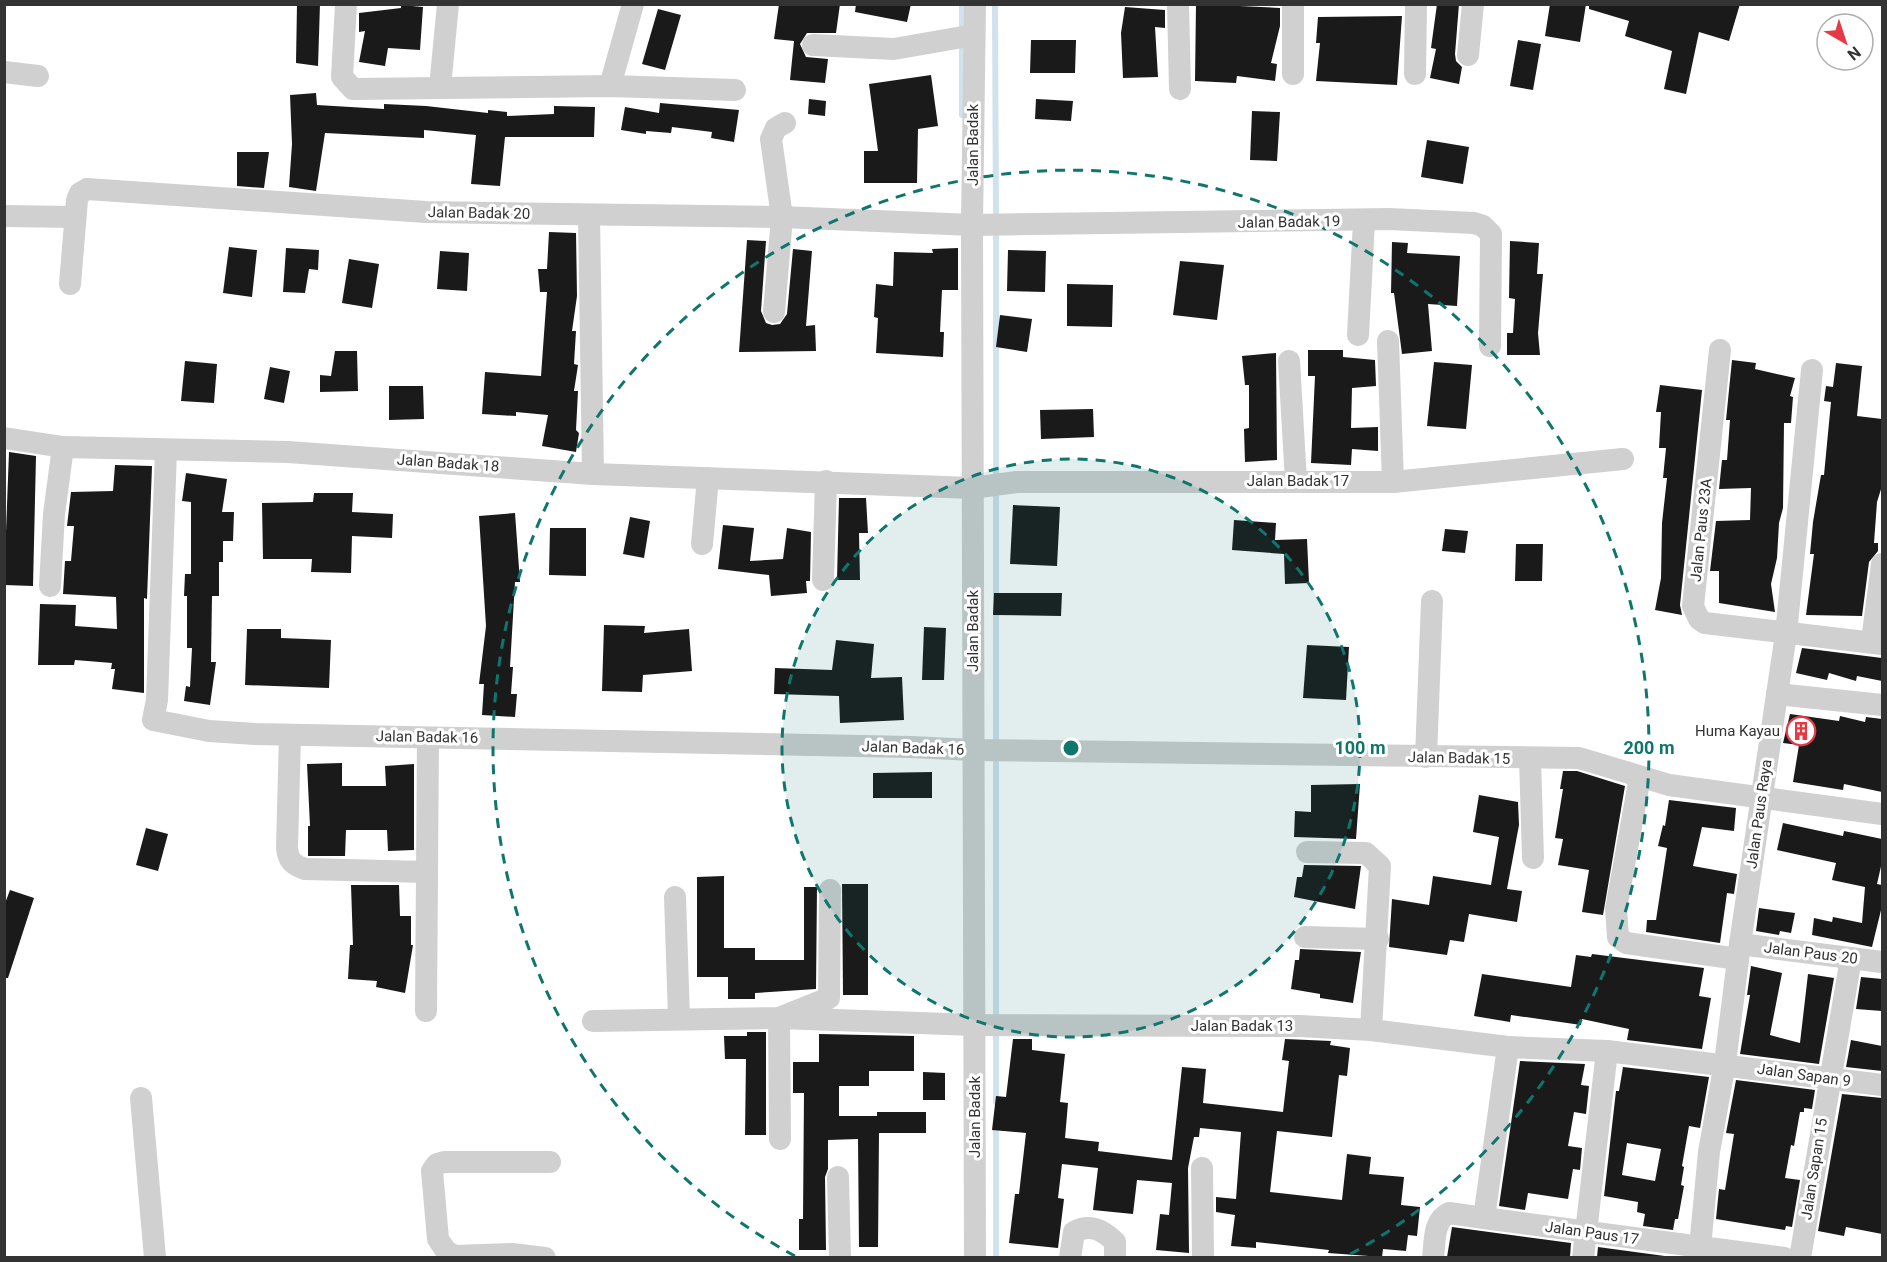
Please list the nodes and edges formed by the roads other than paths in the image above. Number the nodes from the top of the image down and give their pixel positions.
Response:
1 (346, 4) edge
2 (448, 4) edge
3 (633, 4) edge
4 (975, 4) edge
5 (1178, 4) edge
6 (1293, 4) edge
7 (1416, 4) edge
8 (1473, 4) edge
9 (974, 35) junction
10 (813, 45) dead end
11 (1468, 55) dead end
12 (4, 72) edge
13 (1293, 74) dead end
14 (1415, 74) dead end
15 (38, 76) dead end
16 (610, 86) junction
17 (440, 87) junction
18 (1180, 89) dead end
19 (735, 90) dead end
20 (785, 123) dead end
21 (589, 215) junction
22 (4, 216) edge
23 (75, 217) junction
24 (782, 217) junction
25 (1364, 221) junction
26 (972, 225) junction
27 (70, 284) dead end
28 (774, 312) dead end
29 (1358, 335) dead end
30 (1388, 341) dead end
31 (1490, 346) dead end
32 (1720, 350) dead end
33 (1289, 361) dead end
34 (1812, 370) dead end
35 (4, 438) edge
36 (63, 447) junction
37 (166, 451) junction
38 (1623, 459) dead end
39 (593, 474) junction
40 (708, 477) junction
41 (826, 481) junction
42 (1296, 481) junction
43 (1393, 482) junction
44 (972, 488) junction
45 (702, 544) dead end
46 (1882, 564) edge
47 (823, 580) dead end
48 (50, 586) dead end
49 (1432, 601) dead end
50 (1786, 634) junction
51 (1877, 642) edge
52 (1777, 694) junction
53 (1882, 705) edge
54 (290, 735) junction
55 (428, 738) junction
56 (973, 750) junction
57 (1426, 757) junction
58 (1530, 758) junction
59 (1640, 777) junction
60 (1761, 799) junction
61 (1882, 814) edge
62 (1307, 852) dead end
63 (1533, 858) dead end
64 (427, 872) junction
65 (830, 890) dead end
66 (675, 897) dead end
67 (1305, 937) dead end
68 (1378, 939) junction
69 (1739, 952) junction
70 (1851, 958) junction
71 (1882, 962) edge
72 (426, 1011) dead end
73 (679, 1018) junction
74 (779, 1018) junction
75 (593, 1021) dead end
76 (975, 1025) junction
77 (1371, 1030) junction
78 (1512, 1047) junction
79 (1607, 1051) junction
80 (1725, 1063) junction
81 (1828, 1080) junction
82 (1882, 1085) edge
83 (141, 1098) dead end
84 (780, 1139) dead end
85 (550, 1162) dead end
86 (1202, 1168) dead end
87 (837, 1178) dead end
88 (1484, 1218) junction
89 (1586, 1233) junction
90 (1700, 1252) edge
91 (155, 1257) edge
92 (545, 1257) edge
93 (840, 1257) edge
94 (975, 1257) edge
95 (1070, 1257) edge
96 (1115, 1257) edge
97 (1203, 1257) edge
98 (1433, 1257) edge
99 (1583, 1257) edge
100 (1784, 1257) edge
101 (1800, 1257) edge

1 - 17 street
2 - 17 street
3 - 16 street
4 - 9 street, Jalan Badak
5 - 18 street
6 - 13 street
7 - 14 street
8 - 11 street
9 - 10 street
9 - 26 street, Jalan Badak
12 - 15 street
16 - 17 street
16 - 19 street
20 - 24 street
21 - 23 street, Jalan Badak 20
21 - 24 street, Jalan Badak 20
21 - 39 street
22 - 23 street
23 - 27 street, Jalan Badak 20
24 - 26 street, Jalan Badak 20
24 - 28 street
25 - 26 street, Jalan Badak 19
25 - 29 street
25 - 31 street, Jalan Badak 19
26 - 44 street, Jalan Badak
30 - 43 street
32 - 50 street, Jalan Paus 23A
33 - 42 street
34 - 50 street, Jalan Paus Raya
35 - 36 street, Jalan Badak 18
36 - 37 street, Jalan Badak 18
36 - 48 street
37 - 39 street, Jalan Badak 18
37 - 54 street, Jalan Badak 16
38 - 43 street, Jalan Badak 17
39 - 40 street, Jalan Badak 18
40 - 41 street, Jalan Badak 18
40 - 45 street
41 - 44 street, Jalan Badak 18
41 - 47 street
42 - 43 street, Jalan Badak 17
42 - 44 street, Jalan Badak 17
44 - 56 street, Jalan Badak
46 - 51 street
49 - 57 street
50 - 51 street, Jalan Paus 23A
50 - 52 street, Jalan Paus Raya
52 - 53 street
52 - 60 street, Jalan Paus Raya
54 - 55 street, Jalan Badak 16
54 - 64 street
55 - 56 street, Jalan Badak 16
55 - 64 street
56 - 57 street, Jalan Badak 15
56 - 76 street, Jalan Badak
57 - 58 street, Jalan Badak 15
58 - 59 street, Jalan Badak 15
58 - 63 street
59 - 60 street, Jalan Badak 15
59 - 69 street, Jalan Paus 20
60 - 61 street, Jalan Badak 15
60 - 69 street, Jalan Paus Raya
62 - 68 street
64 - 72 street
65 - 74 street
66 - 73 street
67 - 68 street
68 - 77 street
69 - 70 street, Jalan Paus 20
69 - 80 street, Jalan Paus Raya
70 - 71 street, Jalan Paus 20
70 - 81 street, Jalan Sapan 15
73 - 74 street, Jalan Badak 13
73 - 75 street, Jalan Badak 13
74 - 76 street, Jalan Badak 13
74 - 84 street
76 - 77 street, Jalan Badak 13
76 - 94 street, Jalan Badak
77 - 78 street, Jalan Badak 13
78 - 79 street, Jalan Badak 13
78 - 88 street
79 - 80 street, Jalan Badak 13
79 - 89 street
80 - 81 street, Jalan Sapan 9
80 - 90 street, Jalan Paus Raya
81 - 82 street, Jalan Sapan 9
81 - 101 street, Jalan Sapan 15
83 - 91 street
85 - 92 street
86 - 97 street
87 - 93 street
88 - 89 street, Jalan Paus 17
88 - 98 street, Jalan Paus 17
89 - 90 street, Jalan Paus 17
89 - 99 street
90 - 100 street, Jalan Paus 17
95 - 96 street

